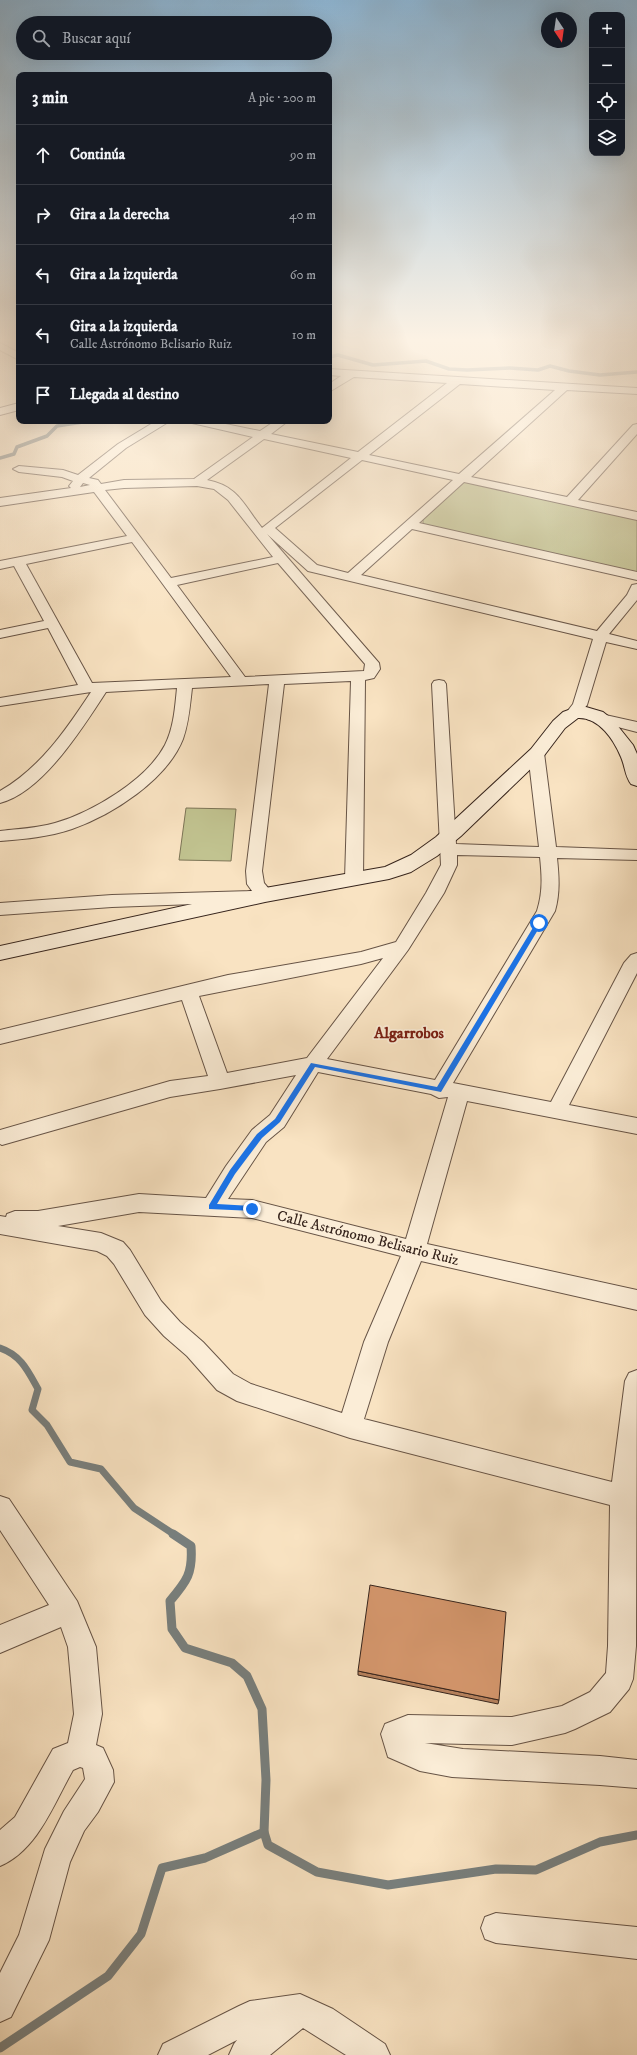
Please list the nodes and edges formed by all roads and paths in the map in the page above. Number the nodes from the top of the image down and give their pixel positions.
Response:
1 (137, 437) edge
2 (258, 437) edge
3 (270, 437) edge
4 (385, 437) edge
5 (508, 437) edge
6 (628, 437) edge
7 (360, 456) junction
8 (19, 469) dead end
9 (80, 478) junction
10 (462, 478) junction
11 (197, 482) junction
12 (96, 487) junction
13 (62, 493) junction
14 (0, 502) edge
15 (569, 502) junction
16 (244, 510) junction
17 (637, 516) edge
18 (409, 525) junction
19 (268, 528) junction
20 (134, 538) junction
21 (281, 559) junction
22 (18, 561) junction
23 (0, 565) edge
24 (637, 576) edge
25 (350, 578) junction
26 (168, 583) junction
27 (637, 588) edge
28 (52, 623) junction
29 (0, 634) edge
30 (600, 636) junction
31 (637, 645) edge
32 (358, 676) junction
33 (277, 680) junction
34 (241, 681) junction
35 (185, 684) junction
36 (439, 684) dead end
37 (94, 687) junction
38 (0, 702) edge
39 (573, 713) junction
40 (592, 716) junction
41 (637, 727) edge
42 (536, 753) junction
43 (637, 780) edge
44 (0, 798) edge
45 (0, 836) edge
46 (448, 844) junction
47 (547, 852) junction
48 (637, 854) edge
49 (354, 879) junction
50 (266, 895) junction
51 (0, 909) edge
52 (402, 946) junction
53 (0, 953) edge
54 (637, 959) edge
55 (189, 992) junction
56 (0, 1037) edge
57 (313, 1064) junction
58 (220, 1082) junction
59 (449, 1091) junction
60 (556, 1111) junction
61 (637, 1126) edge
62 (2, 1137) dead end
63 (212, 1207) junction
64 (0, 1220) edge
65 (0, 1225) edge
66 (414, 1250) junction
67 (637, 1300) edge
68 (637, 1381) edge
69 (350, 1427) junction
70 (630, 1499) edge
71 (0, 1508) edge
72 (68, 1610) junction
73 (0, 1639) edge
74 (80, 1753) junction
75 (637, 1774) edge
76 (0, 1851) edge
77 (496, 1928) dead end
78 (637, 1943) edge
79 (0, 2006) edge
80 (300, 2010) junction
81 (174, 2055) edge
82 (246, 2055) edge
83 (374, 2055) edge

1 - 9 street
2 - 11 street
3 - 7 street
4 - 7 street
5 - 10 street
6 - 15 street
7 - 10 street
7 - 19 street
8 - 9 street
9 - 12 street
9 - 13 street
10 - 15 street
10 - 18 street
11 - 12 street
11 - 16 street
12 - 13 street
12 - 20 street
13 - 14 street
15 - 17 street
16 - 19 street
16 - 21 street
18 - 24 street
18 - 25 street
19 - 25 street
20 - 22 street
20 - 26 street
21 - 26 street
21 - 32 street
22 - 23 street
22 - 28 street
25 - 30 street
26 - 34 street
27 - 30 street
28 - 29 street
28 - 37 street
30 - 31 street
30 - 39 street
32 - 33 street
32 - 49 street
33 - 34 street
33 - 50 street
34 - 35 street
35 - 37 street
35 - 45 street
36 - 46 street
37 - 38 street
37 - 44 street
39 - 40 street
39 - 42 street
40 - 41 street
40 - 43 street
42 - 46 street
42 - 47 street
46 - 47 street
46 - 49 street
46 - 52 street
47 - 48 street
47 - 59 street
49 - 50 street
50 - 51 street
50 - 53 street
52 - 55 street
52 - 57 street
54 - 60 street
55 - 56 street
55 - 58 street
57 - 58 street
57 - 59 street
57 - 63 street
58 - 62 street
59 - 60 street
59 - 66 street
60 - 61 street
63 - 64 street, Calle Astrónomo Belisario Ruiz
63 - 66 street, Calle Astrónomo Belisario Ruiz
65 - 69 street
66 - 67 street, Calle Astrónomo Belisario Ruiz
66 - 69 street
68 - 70 street
69 - 70 street
70 - 75 street
71 - 72 street
72 - 73 street
72 - 74 street
74 - 76 street
74 - 79 street
77 - 78 street
80 - 81 street
80 - 82 street
80 - 83 street

